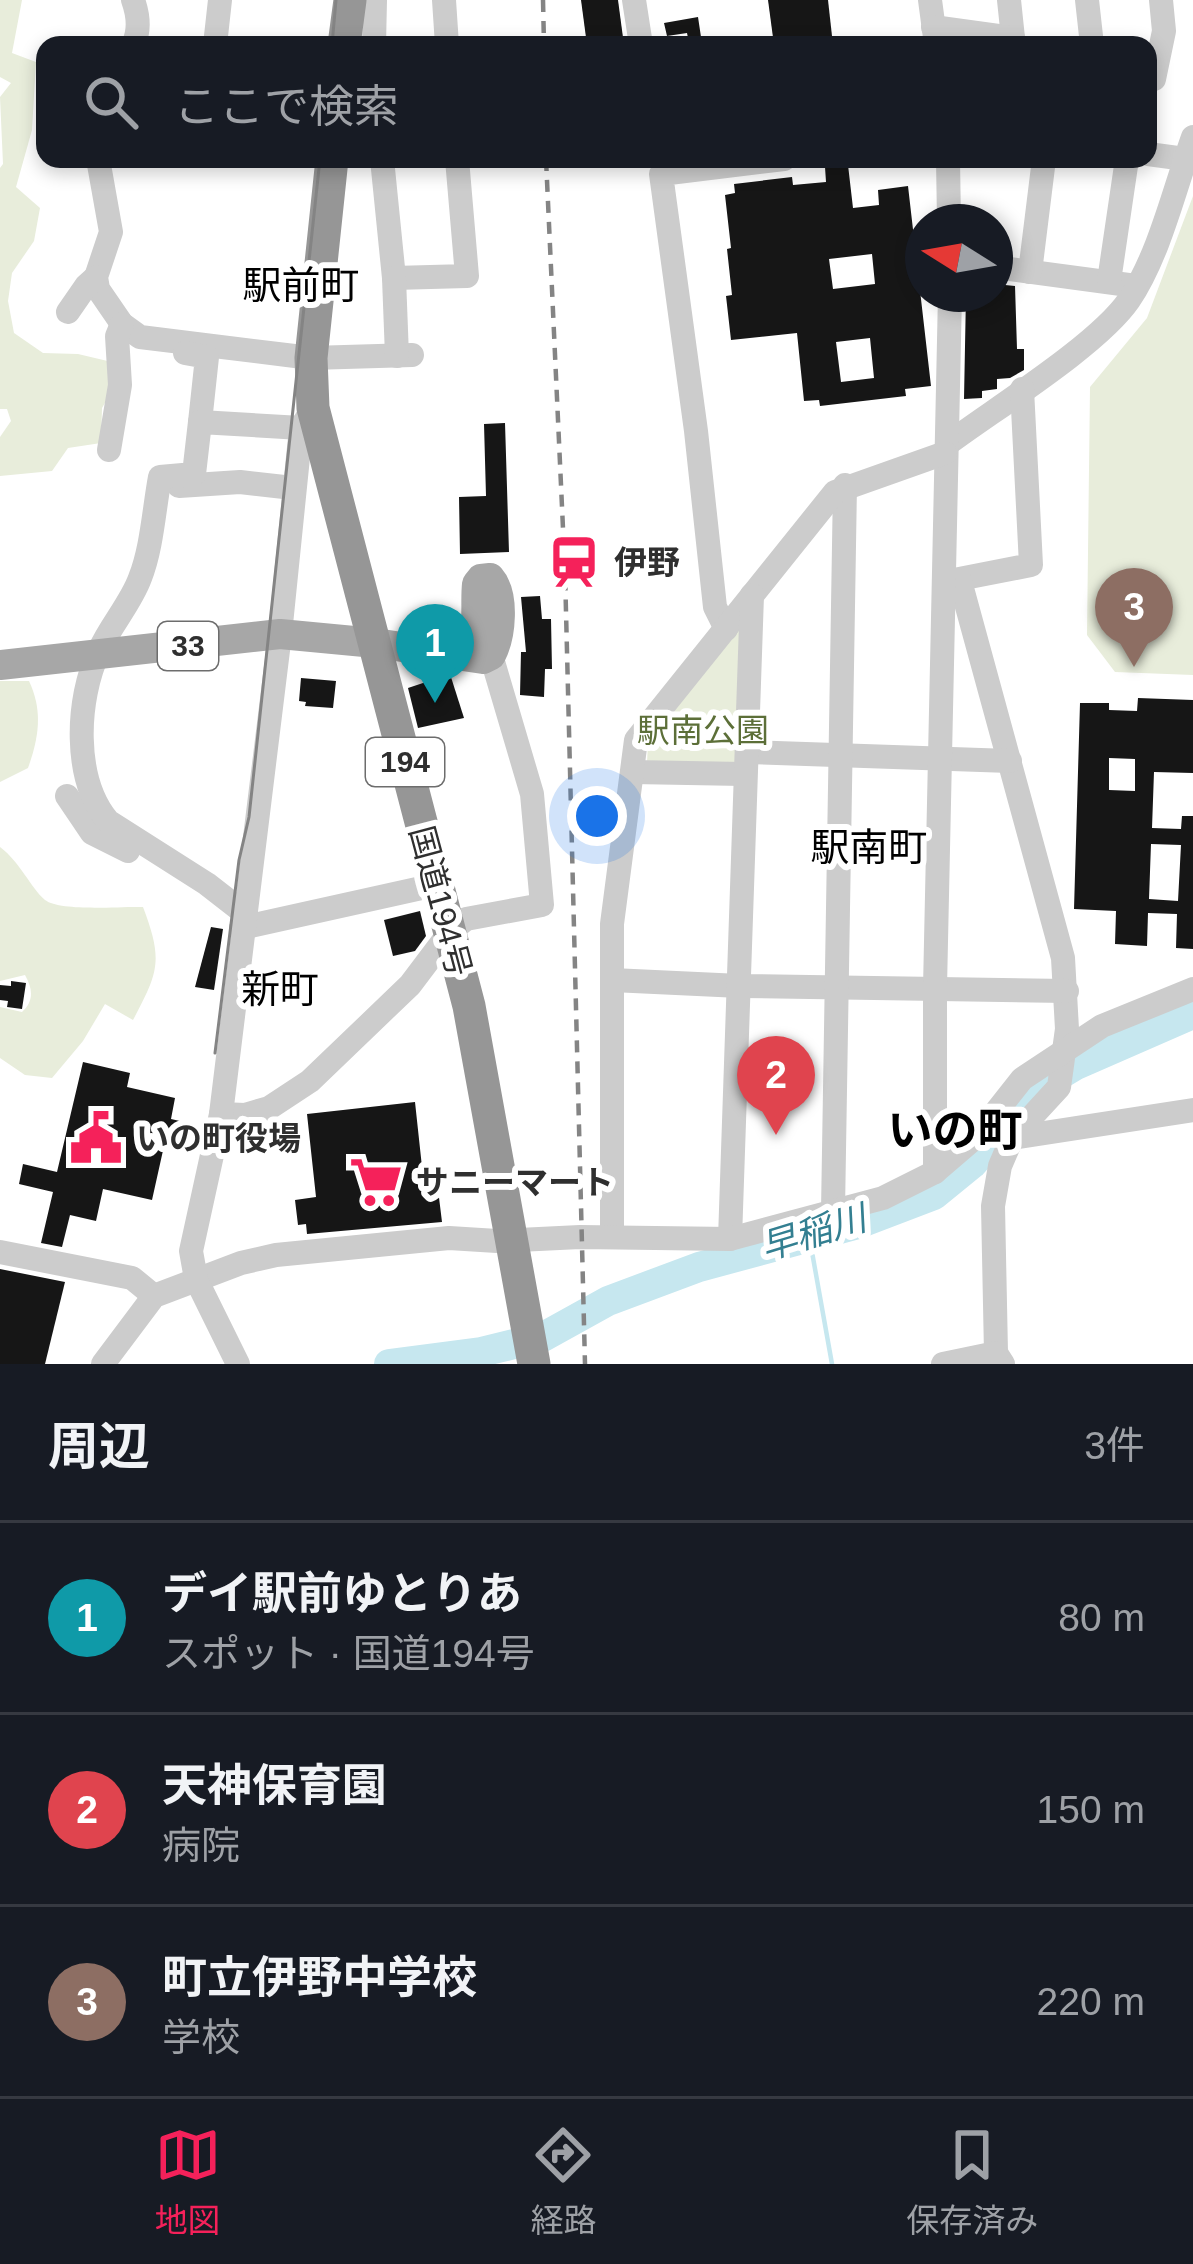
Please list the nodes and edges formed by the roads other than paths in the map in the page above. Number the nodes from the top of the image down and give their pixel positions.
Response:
1 (133, 0) edge
2 (220, 0) edge
3 (350, 0) edge
4 (375, 0) edge
5 (444, 0) edge
6 (634, 0) edge
7 (929, 0) edge
8 (1009, 0) edge
9 (1087, 0) edge
10 (1161, 0) edge
11 (134, 36) edge
12 (216, 36) edge
13 (345, 36) edge
14 (374, 36) edge
15 (447, 36) edge
16 (640, 36) edge
17 (934, 36) edge
18 (1013, 36) edge
19 (1090, 36) edge
20 (1157, 65) edge
21 (1189, 148) edge
22 (1157, 153) edge
23 (100, 168) edge
24 (331, 168) edge
25 (383, 168) edge
26 (458, 168) edge
27 (659, 168) edge
28 (948, 168) edge
29 (1043, 168) edge
30 (1126, 168) edge
31 (949, 204) edge
32 (1013, 270) edge
33 (1030, 272) junction
34 (96, 278) junction
35 (394, 278) junction
36 (1109, 281) junction
37 (1136, 286) junction
38 (68, 312) dead end
39 (950, 312) edge
40 (122, 324) junction
41 (155, 341) junction
42 (311, 358) junction
43 (1022, 388) junction
44 (307, 418) junction
45 (200, 422) junction
46 (947, 448) junction
47 (109, 450) dead end
48 (159, 483) junction
49 (845, 485) junction
50 (293, 488) junction
51 (953, 581) junction
52 (752, 595) junction
53 (726, 629) junction
54 (280, 634) junction
55 (375, 643) junction
56 (454, 655) junction
57 (96, 656) junction
58 (491, 656) junction
59 (0, 665) edge
60 (842, 754) junction
61 (943, 757) junction
62 (1010, 760) junction
63 (746, 763) junction
64 (633, 772) junction
65 (67, 796) dead end
66 (207, 884) junction
67 (435, 885) junction
68 (242, 920) junction
69 (450, 932) junction
70 (612, 980) junction
71 (740, 986) junction
72 (836, 987) junction
73 (935, 988) junction
74 (1193, 989) edge
75 (1067, 991) junction
76 (1060, 1054) junction
77 (1193, 1110) edge
78 (221, 1114) junction
79 (1012, 1138) junction
80 (935, 1172) junction
81 (833, 1211) junction
82 (613, 1237) junction
83 (730, 1239) junction
84 (511, 1240) junction
85 (0, 1252) edge
86 (196, 1279) junction
87 (154, 1296) junction
88 (999, 1359) edge
89 (103, 1364) edge
90 (238, 1364) edge
91 (534, 1364) edge
92 (943, 1364) edge

1 - 11 street
2 - 12 street
3 - 13 highway
4 - 14 street
5 - 15 street
6 - 16 street
7 - 17 street
8 - 18 street
9 - 19 street
10 - 20 street
21 - 22 street
21 - 37 street
23 - 34 street
24 - 42 highway, 国道194号 / 194
25 - 35 street
26 - 35 street
27 - 53 street
28 - 31 street
29 - 33 street
30 - 36 street
32 - 33 street
33 - 36 street
34 - 38 street
34 - 40 street
35 - 42 street
36 - 37 street
37 - 43 street
39 - 46 street
40 - 41 street
40 - 47 street
41 - 42 street
41 - 45 street
42 - 44 highway, 国道194号 / 194
43 - 46 street
43 - 51 street
44 - 45 street
44 - 50 street
44 - 55 highway, 国道194号 / 194
45 - 48 street
46 - 49 street
46 - 51 street
48 - 50 street
48 - 57 street
49 - 52 street
49 - 60 street
50 - 54 street
51 - 61 street
51 - 62 street
52 - 53 street
52 - 63 street
53 - 64 street
54 - 55 main road, 33
54 - 57 main road, 33
54 - 68 street
55 - 56 main road
55 - 67 highway, 国道194号 / 194
56 - 58 main road
56 - 58 main road
57 - 59 main road, 33
57 - 66 street
58 - 69 street
60 - 61 street
60 - 63 street
60 - 72 street
61 - 62 street
61 - 73 street
62 - 75 street
63 - 64 street
63 - 71 street
64 - 70 street
65 - 66 street
66 - 68 street
67 - 68 street
67 - 69 highway, 国道194号 / 194
68 - 78 street
69 - 78 street
69 - 84 highway, 国道194号 / 194
70 - 71 street
70 - 82 street
71 - 72 street
71 - 83 street
72 - 73 street
72 - 81 street
73 - 75 street
73 - 80 street
74 - 76 street
75 - 76 street
76 - 79 street
76 - 80 street
77 - 79 street
78 - 86 street
79 - 88 street
80 - 81 street
81 - 83 street
82 - 83 street
82 - 84 street
84 - 86 street
84 - 91 highway, 国道194号 / 194
85 - 87 street
86 - 87 street
86 - 90 street
87 - 89 street
88 - 92 street

